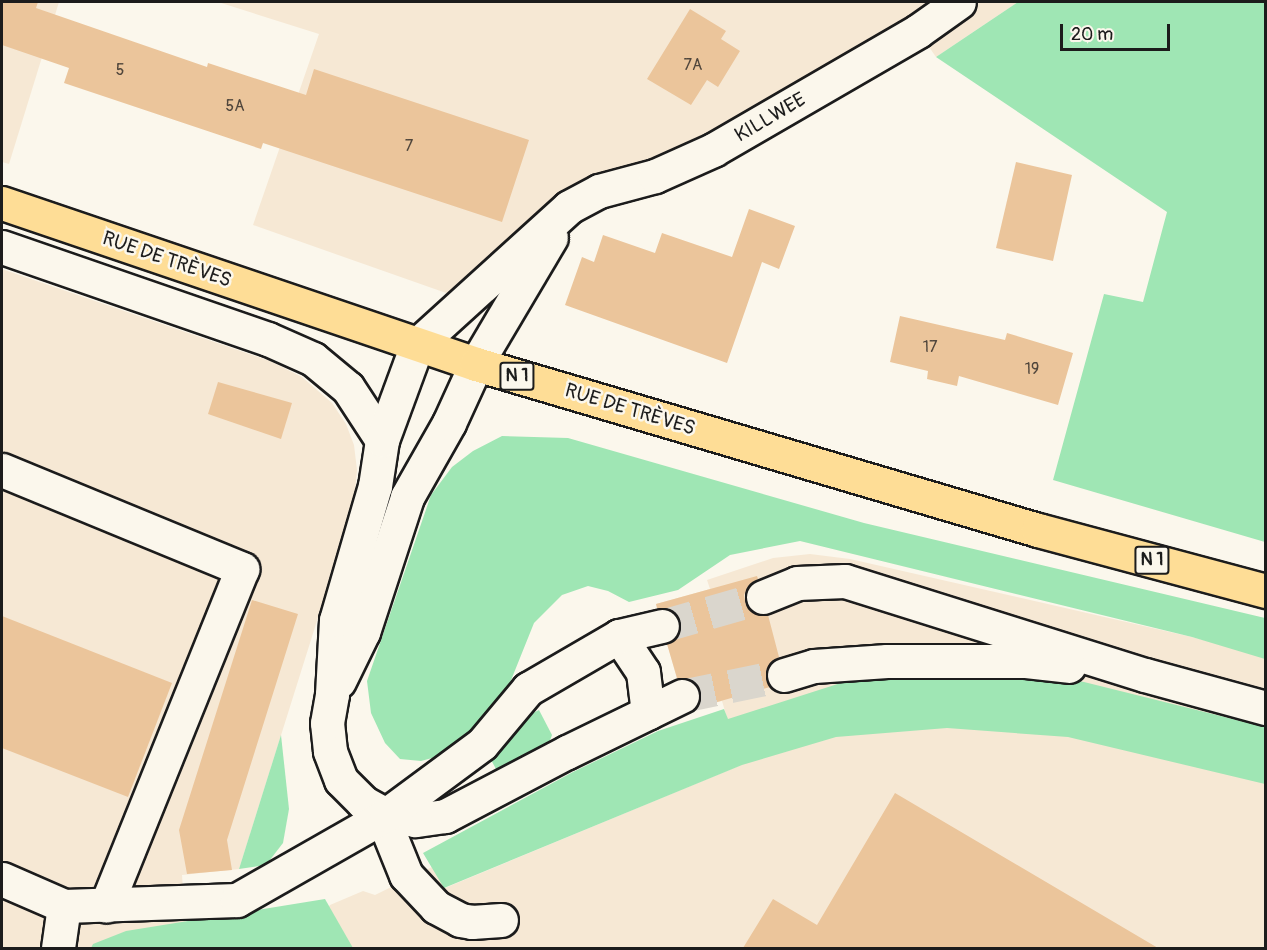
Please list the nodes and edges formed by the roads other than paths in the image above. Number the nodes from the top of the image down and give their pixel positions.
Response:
1 (959, 2) edge
2 (2, 203) edge
3 (569, 207) junction
4 (2, 247) edge
5 (417, 345) junction
6 (476, 364) junction
7 (382, 440) junction
8 (2, 470) edge
9 (1266, 591) edge
10 (763, 597) tunnel mouth
11 (662, 626) tunnel mouth
12 (619, 636) junction
13 (784, 675) tunnel mouth
14 (1145, 675) junction
15 (332, 694) junction
16 (682, 696) tunnel mouth
17 (1266, 708) edge
18 (648, 713) junction
19 (386, 815) junction
20 (2, 879) edge
21 (64, 906) junction
22 (106, 906) junction
23 (501, 920) dead end
24 (58, 948) edge

1 - 3 street, KILLWEE
2 - 5 main road, RUE DE TRÈVES / N 1
3 - 5 street, KILLWEE
3 - 6 street
4 - 7 street
5 - 6 main road, RUE DE TRÈVES / N 1
5 - 7 street
6 - 9 main road, RUE DE TRÈVES / N 1
6 - 15 street
7 - 15 street
8 - 22 street
10 - 14 street
11 - 12 street
12 - 18 street
12 - 19 street
13 - 14 street
14 - 17 street
15 - 19 street
16 - 18 street
18 - 19 street
19 - 22 street
19 - 23 street
20 - 21 street
21 - 22 street
21 - 24 street

